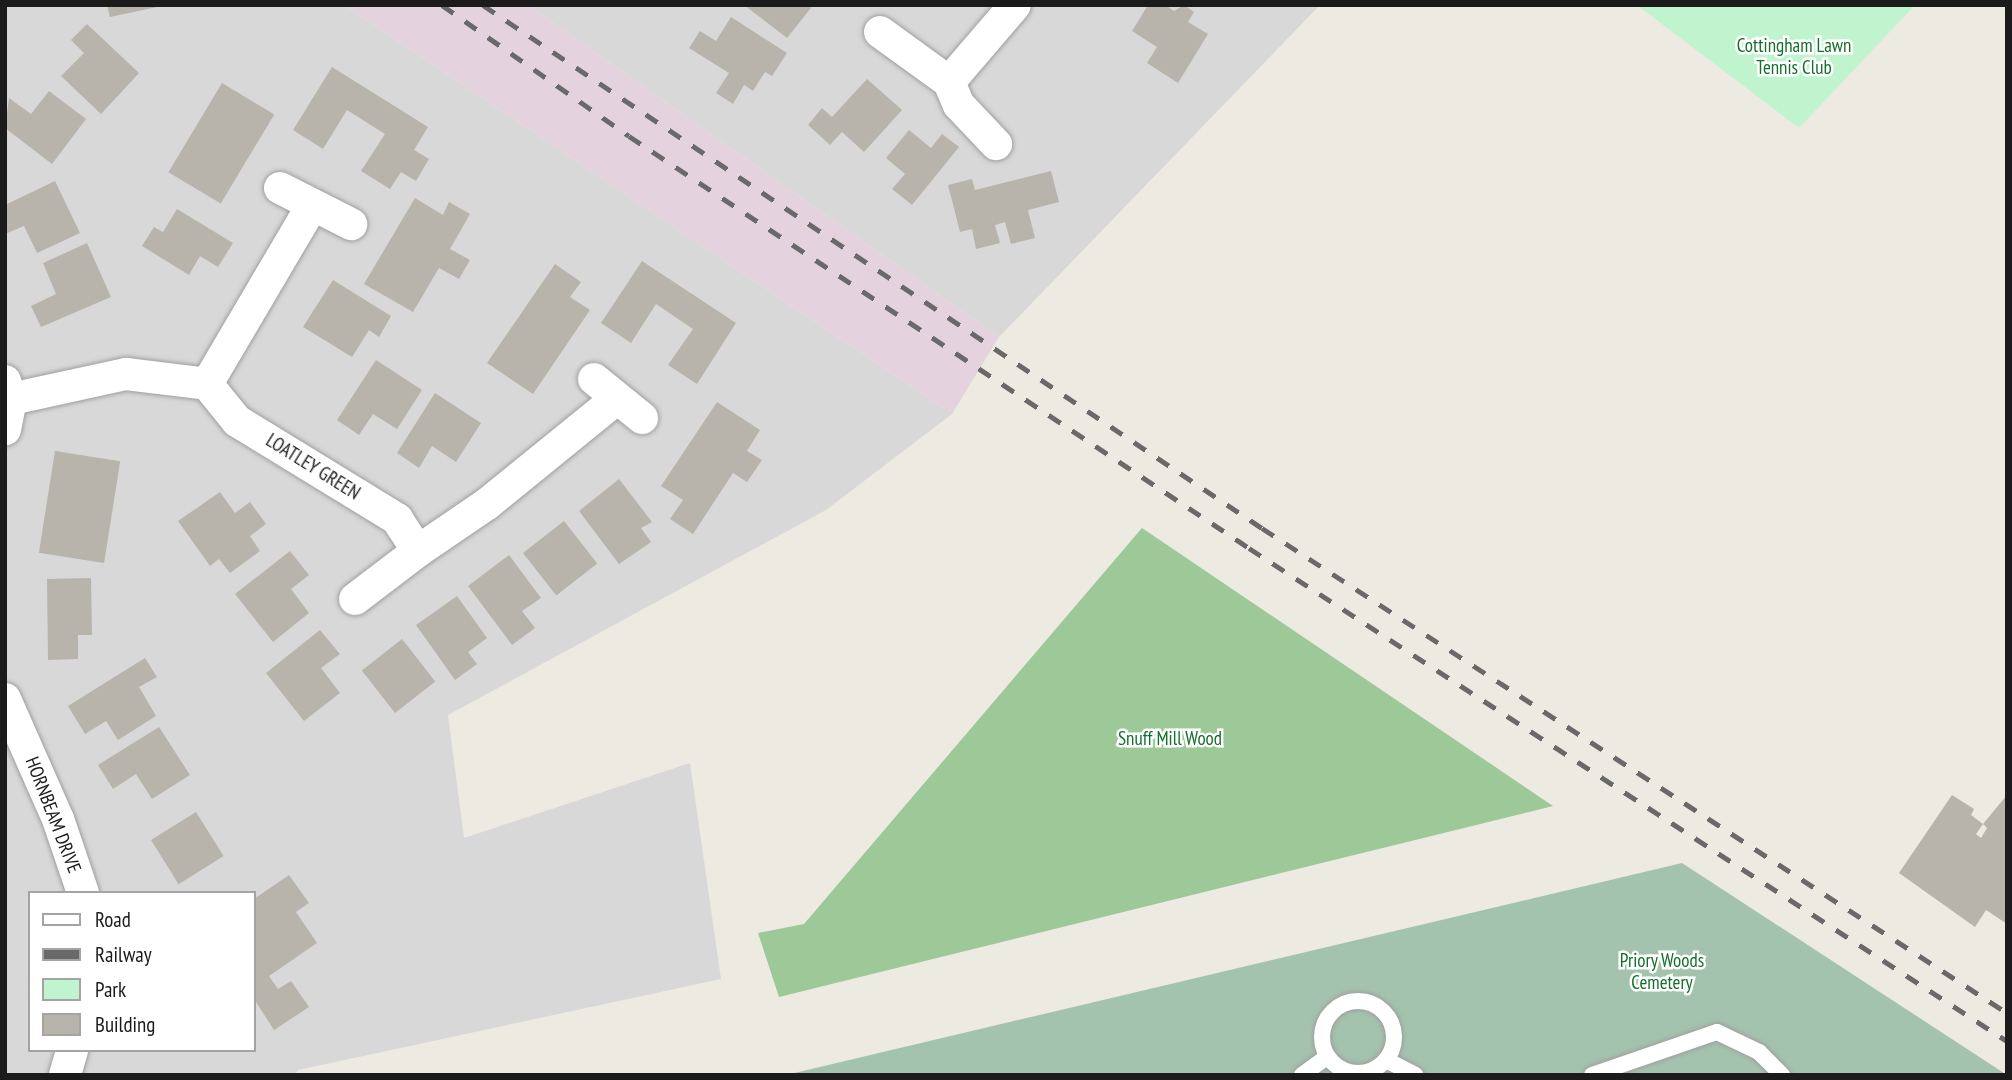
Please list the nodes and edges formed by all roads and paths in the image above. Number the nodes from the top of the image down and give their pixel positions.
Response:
1 (1014, 5) edge
2 (880, 32) dead end
3 (949, 82) junction
4 (996, 144) dead end
5 (280, 188) dead end
6 (312, 206) junction
7 (351, 225) dead end
8 (207, 384) junction
9 (7, 403) edge
10 (642, 418) dead end
11 (418, 551) junction
12 (355, 599) dead end
13 (5, 699) edge
14 (82, 891) edge
15 (71, 1052) edge
16 (1386, 1060) junction
17 (1332, 1066) edge
18 (65, 1075) edge
19 (1302, 1075) edge
20 (1415, 1075) edge
21 (1591, 1075) edge
22 (1782, 1075) edge

1 - 3 street
2 - 3 street
3 - 4 street
5 - 6 street
6 - 7 street
6 - 8 street
8 - 9 street
8 - 11 street, LOATLEY GREEN
10 - 11 street
11 - 12 street
13 - 14 street, HORNBEAM DRIVE
15 - 18 street
16 - 17 lane
16 - 17 lane
16 - 20 lane
17 - 19 lane
21 - 22 lane

